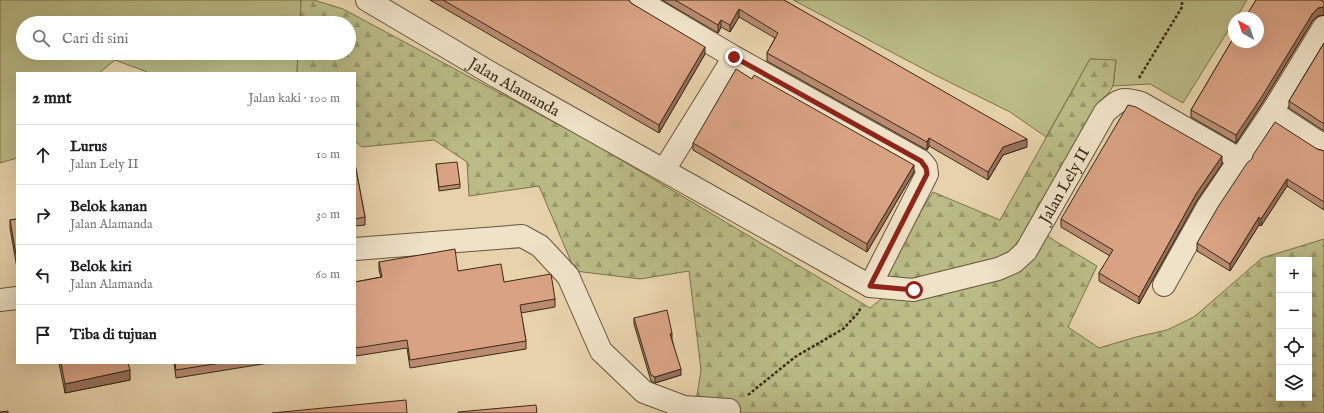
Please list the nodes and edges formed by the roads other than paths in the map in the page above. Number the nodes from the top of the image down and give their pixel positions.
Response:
1 (367, 0) edge
2 (638, 0) edge
3 (1324, 27) edge
4 (734, 57) junction
5 (1272, 112) junction
6 (1324, 146) edge
7 (1241, 160) junction
8 (664, 170) junction
9 (356, 249) edge
10 (1164, 285) dead end
11 (870, 286) junction
12 (16, 298) edge
13 (0, 300) edge
14 (729, 410) road end

1 - 8 street, Jalan Alamanda
2 - 4 street
3 - 5 street
4 - 8 street
4 - 11 street
5 - 6 street
5 - 7 street
7 - 10 street
7 - 11 street, Jalan Lely II
8 - 11 street, Jalan Alamanda
9 - 14 street
12 - 13 street

